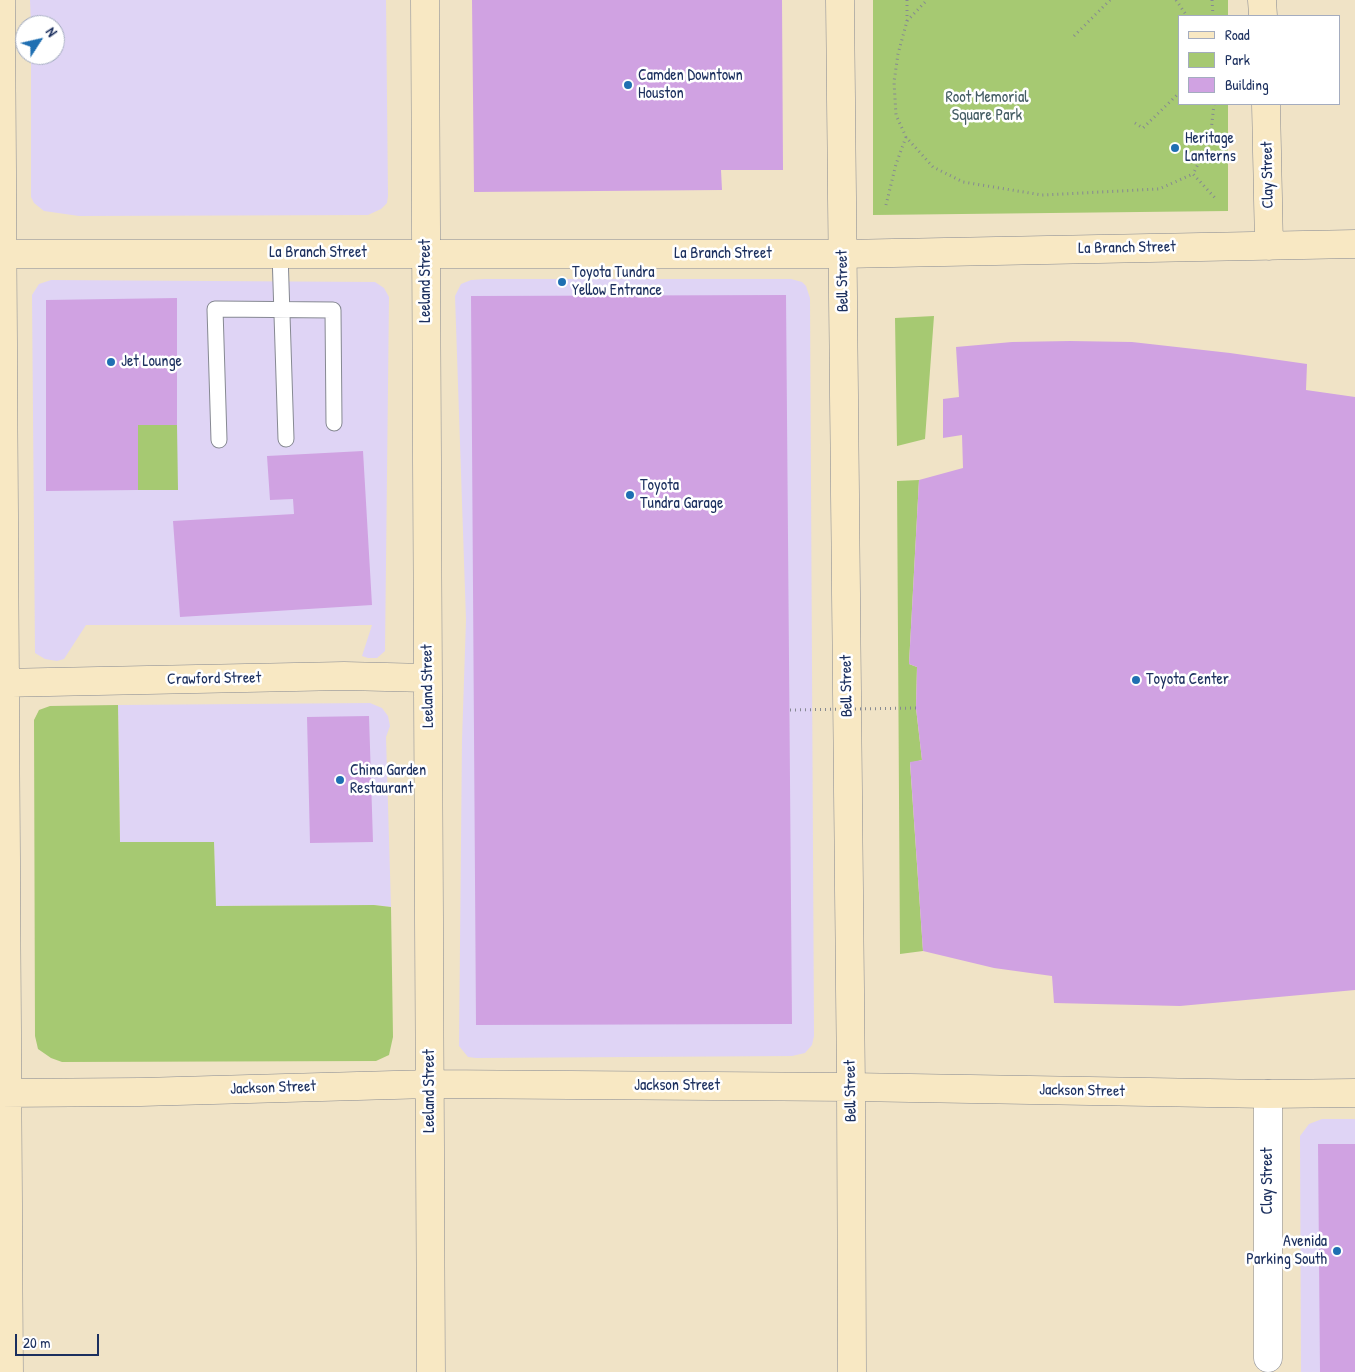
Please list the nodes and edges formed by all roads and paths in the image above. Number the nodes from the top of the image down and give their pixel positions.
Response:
1 (1, 0) edge
2 (424, 0) edge
3 (840, 0) edge
4 (907, 0) edge
5 (926, 0) edge
6 (1110, 0) edge
7 (1176, 0) edge
8 (1212, 0) edge
9 (1262, 0) edge
10 (1186, 15) edge
11 (1213, 15) edge
12 (1263, 15) edge
13 (907, 21) junction
14 (1074, 36) dead end
15 (1178, 94) edge
16 (1214, 105) edge
17 (1266, 105) edge
18 (1135, 123) dead end
19 (906, 138) junction
20 (1193, 174) junction
21 (1216, 198) dead end
22 (886, 205) dead end
23 (1355, 244) edge
24 (1269, 246) junction
25 (280, 253) junction
26 (426, 253) junction
27 (1, 254) edge
28 (842, 254) junction
29 (280, 310) junction
30 (334, 423) dead end
31 (286, 439) dead end
32 (219, 440) dead end
33 (428, 678) junction
34 (3, 683) edge
35 (916, 708) dead end
36 (790, 710) dead end
37 (430, 1084) junction
38 (851, 1088) junction
39 (4, 1093) edge
40 (1355, 1093) edge
41 (1268, 1094) junction
42 (1268, 1358) dead end
43 (10, 1372) edge
44 (431, 1372) edge
45 (852, 1372) edge

1 - 27 street
2 - 26 street, Leeland Street
3 - 28 street, Bell Street
4 - 13 path
5 - 13 path
6 - 14 path
7 - 10 path
8 - 11 path
9 - 12 street
13 - 19 path
15 - 18 path
16 - 20 path
17 - 24 street, Clay Street
19 - 20 path
19 - 22 path
20 - 21 path
23 - 24 street, La Branch Street
24 - 28 street, La Branch Street
25 - 26 street, La Branch Street
25 - 27 street, La Branch Street
25 - 29 lane
26 - 28 street, La Branch Street
26 - 33 street, Leeland Street
27 - 34 street
28 - 38 street, Bell Street
29 - 30 lane
29 - 31 lane
29 - 32 lane
33 - 34 street, Crawford Street
33 - 37 street, Leeland Street
34 - 39 street
35 - 36 path, bridge
37 - 38 street, Jackson Street
37 - 39 street, Jackson Street
37 - 44 street, Leeland Street
38 - 41 street, Jackson Street
38 - 45 street, Bell Street
39 - 43 street
40 - 41 street, Jackson Street
41 - 42 street, Clay Street

